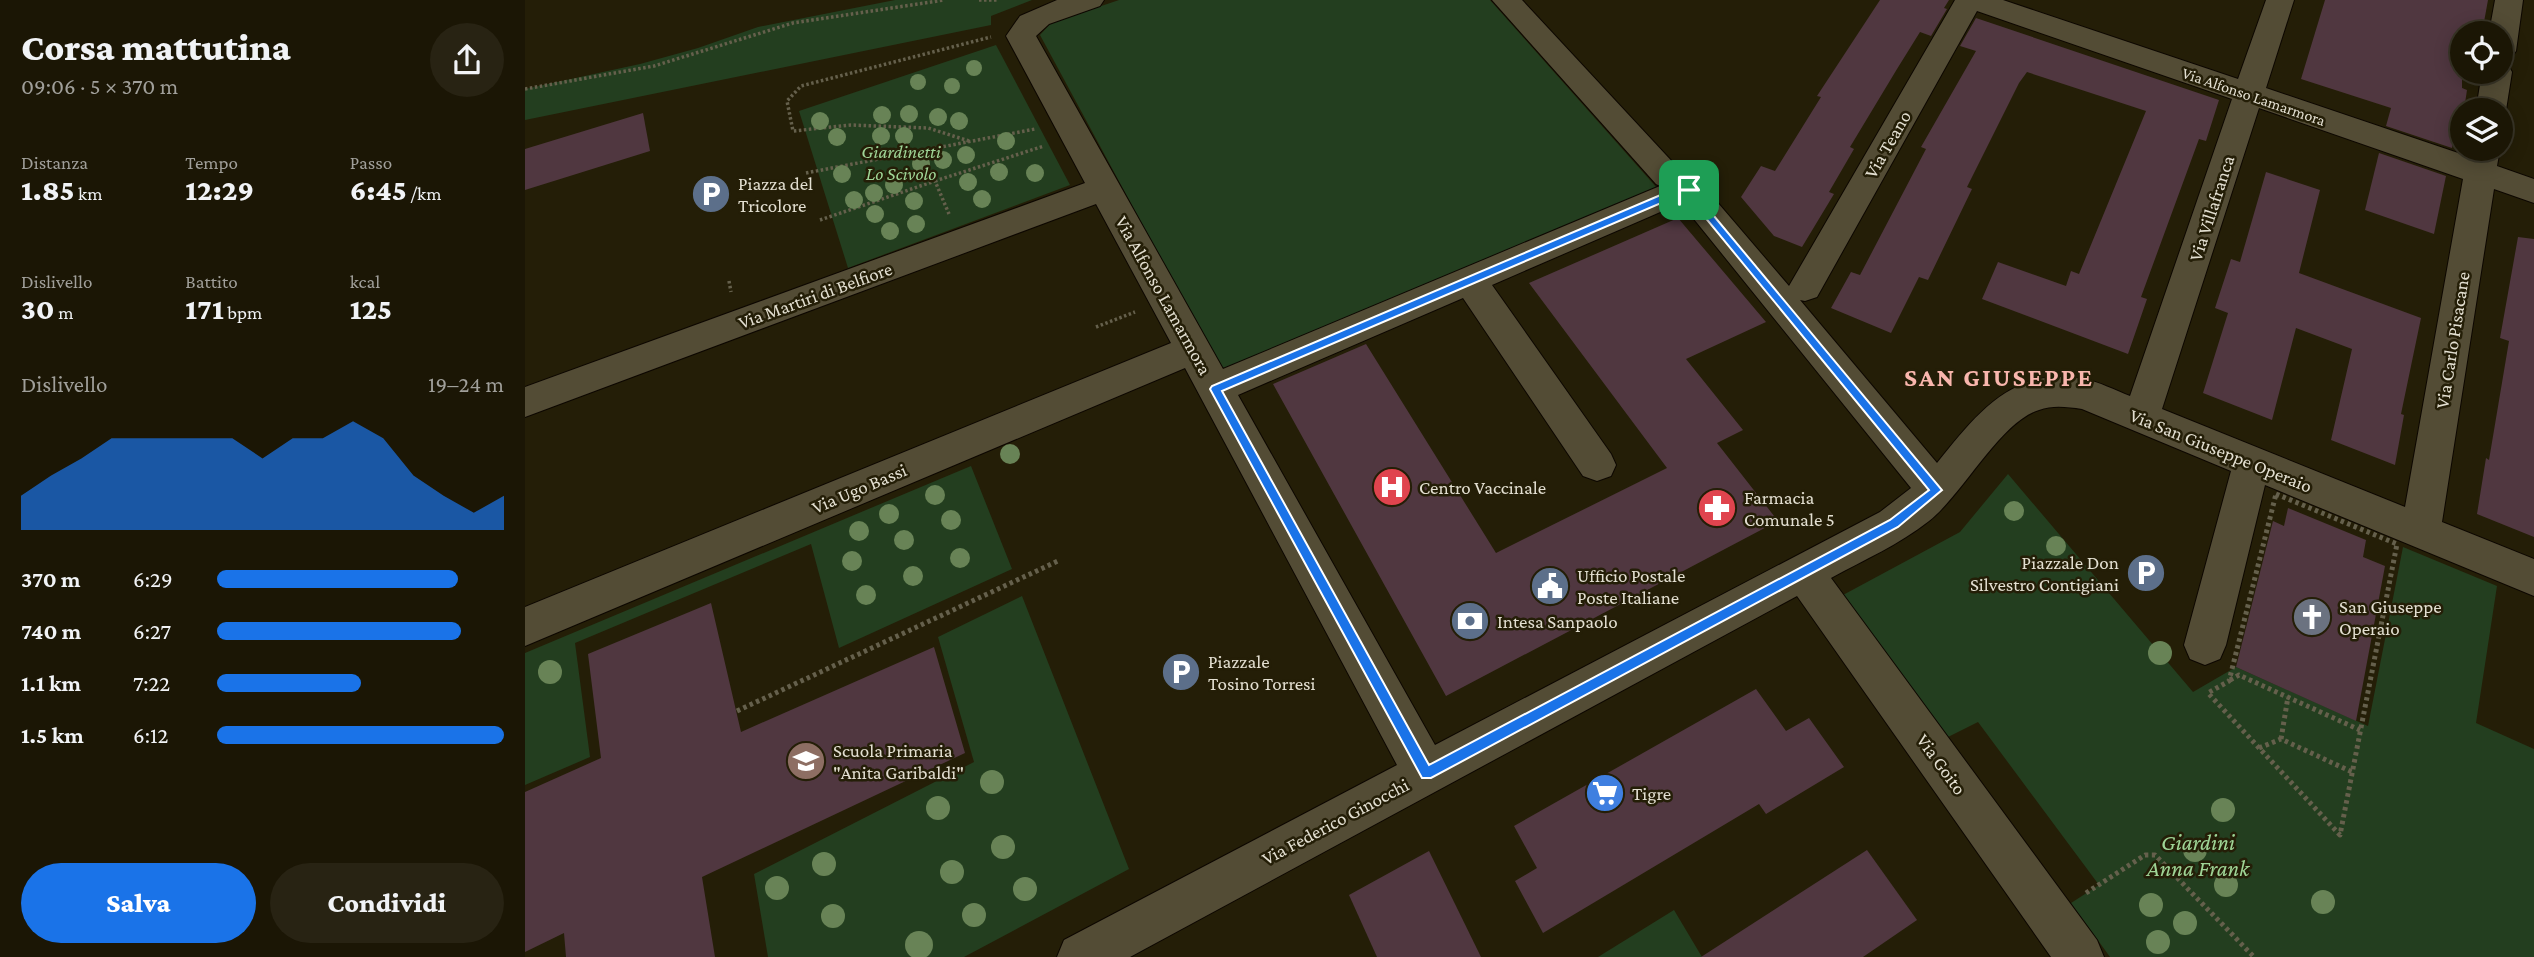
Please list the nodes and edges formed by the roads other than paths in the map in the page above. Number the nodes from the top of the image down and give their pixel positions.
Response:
1 (1090, 0) edge
2 (1506, 0) edge
3 (1972, 0) edge
4 (2280, 0) edge
5 (2509, 0) edge
6 (2506, 21) edge
7 (2249, 94) junction
8 (2450, 152) edge
9 (2482, 161) edge
10 (1667, 176) dead end
11 (1105, 188) junction
12 (2534, 191) edge
13 (1470, 281) junction
14 (1805, 288) dead end
15 (1194, 349) junction
16 (1215, 389) junction
17 (525, 402) edge
18 (2141, 417) junction
19 (2252, 462) junction
20 (1597, 465) dead end
21 (1936, 490) junction
22 (2409, 538) junction
23 (1803, 572) junction
24 (2534, 578) edge
25 (525, 627) edge
26 (2218, 658) road end
27 (1426, 773) junction
28 (1081, 957) edge
29 (2080, 957) edge

1 - 11 street, Via Alfonso Lamarmora
2 - 10 street
3 - 7 street, Via Alfonso Lamarmora
3 - 14 street, Via Teano
4 - 7 street, Via Villafranca
5 - 6 street
7 - 8 street, Via Alfonso Lamarmora
7 - 18 street, Via Villafranca
9 - 12 street, Via Alfonso Lamarmora
9 - 22 street, Via Carlo Pisacane
11 - 15 street, Via Alfonso Lamarmora
11 - 17 street, Via Martiri di Belfiore
13 - 16 street
13 - 20 street
13 - 21 street
15 - 16 street, Via Alfonso Lamarmora
15 - 25 street, Via Ugo Bassi
16 - 27 street, Via Alfonso Lamarmora
18 - 19 street, Via San Giuseppe Operaio
18 - 21 street, Via San Giuseppe Operaio
19 - 22 street, Via San Giuseppe Operaio
19 - 26 street
21 - 23 street, Via Federico Ginocchi
22 - 24 street, Via San Giuseppe Operaio
23 - 27 street, Via Federico Ginocchi
23 - 29 street, Via Goito
27 - 28 street, Via Federico Ginocchi

